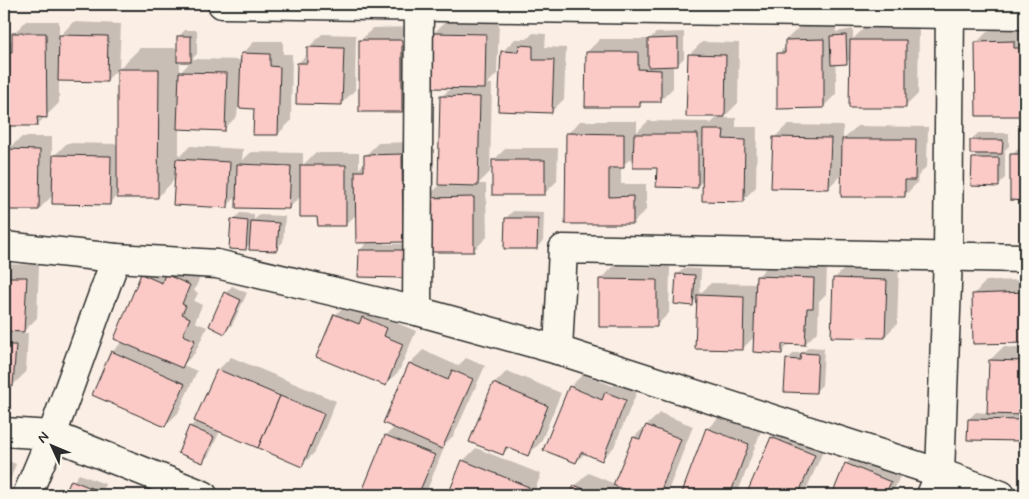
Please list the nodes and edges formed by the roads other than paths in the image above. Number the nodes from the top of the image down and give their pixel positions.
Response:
1 (222, 4) edge
2 (419, 5) edge
3 (950, 10) edge
4 (1025, 15) edge
5 (4, 246) edge
6 (948, 257) junction
7 (116, 258) junction
8 (1025, 258) edge
9 (417, 311) junction
10 (558, 350) junction
11 (4, 432) edge
12 (52, 435) junction
13 (935, 484) edge
14 (27, 495) edge
15 (203, 495) edge
16 (1001, 495) edge

1 - 2 street
2 - 3 street
2 - 9 street
3 - 4 street
3 - 6 street
5 - 7 street
6 - 8 street
6 - 10 street
6 - 13 street
7 - 9 street
7 - 12 street
9 - 10 street
10 - 13 street
11 - 12 street
12 - 14 street
12 - 15 street
13 - 16 street

